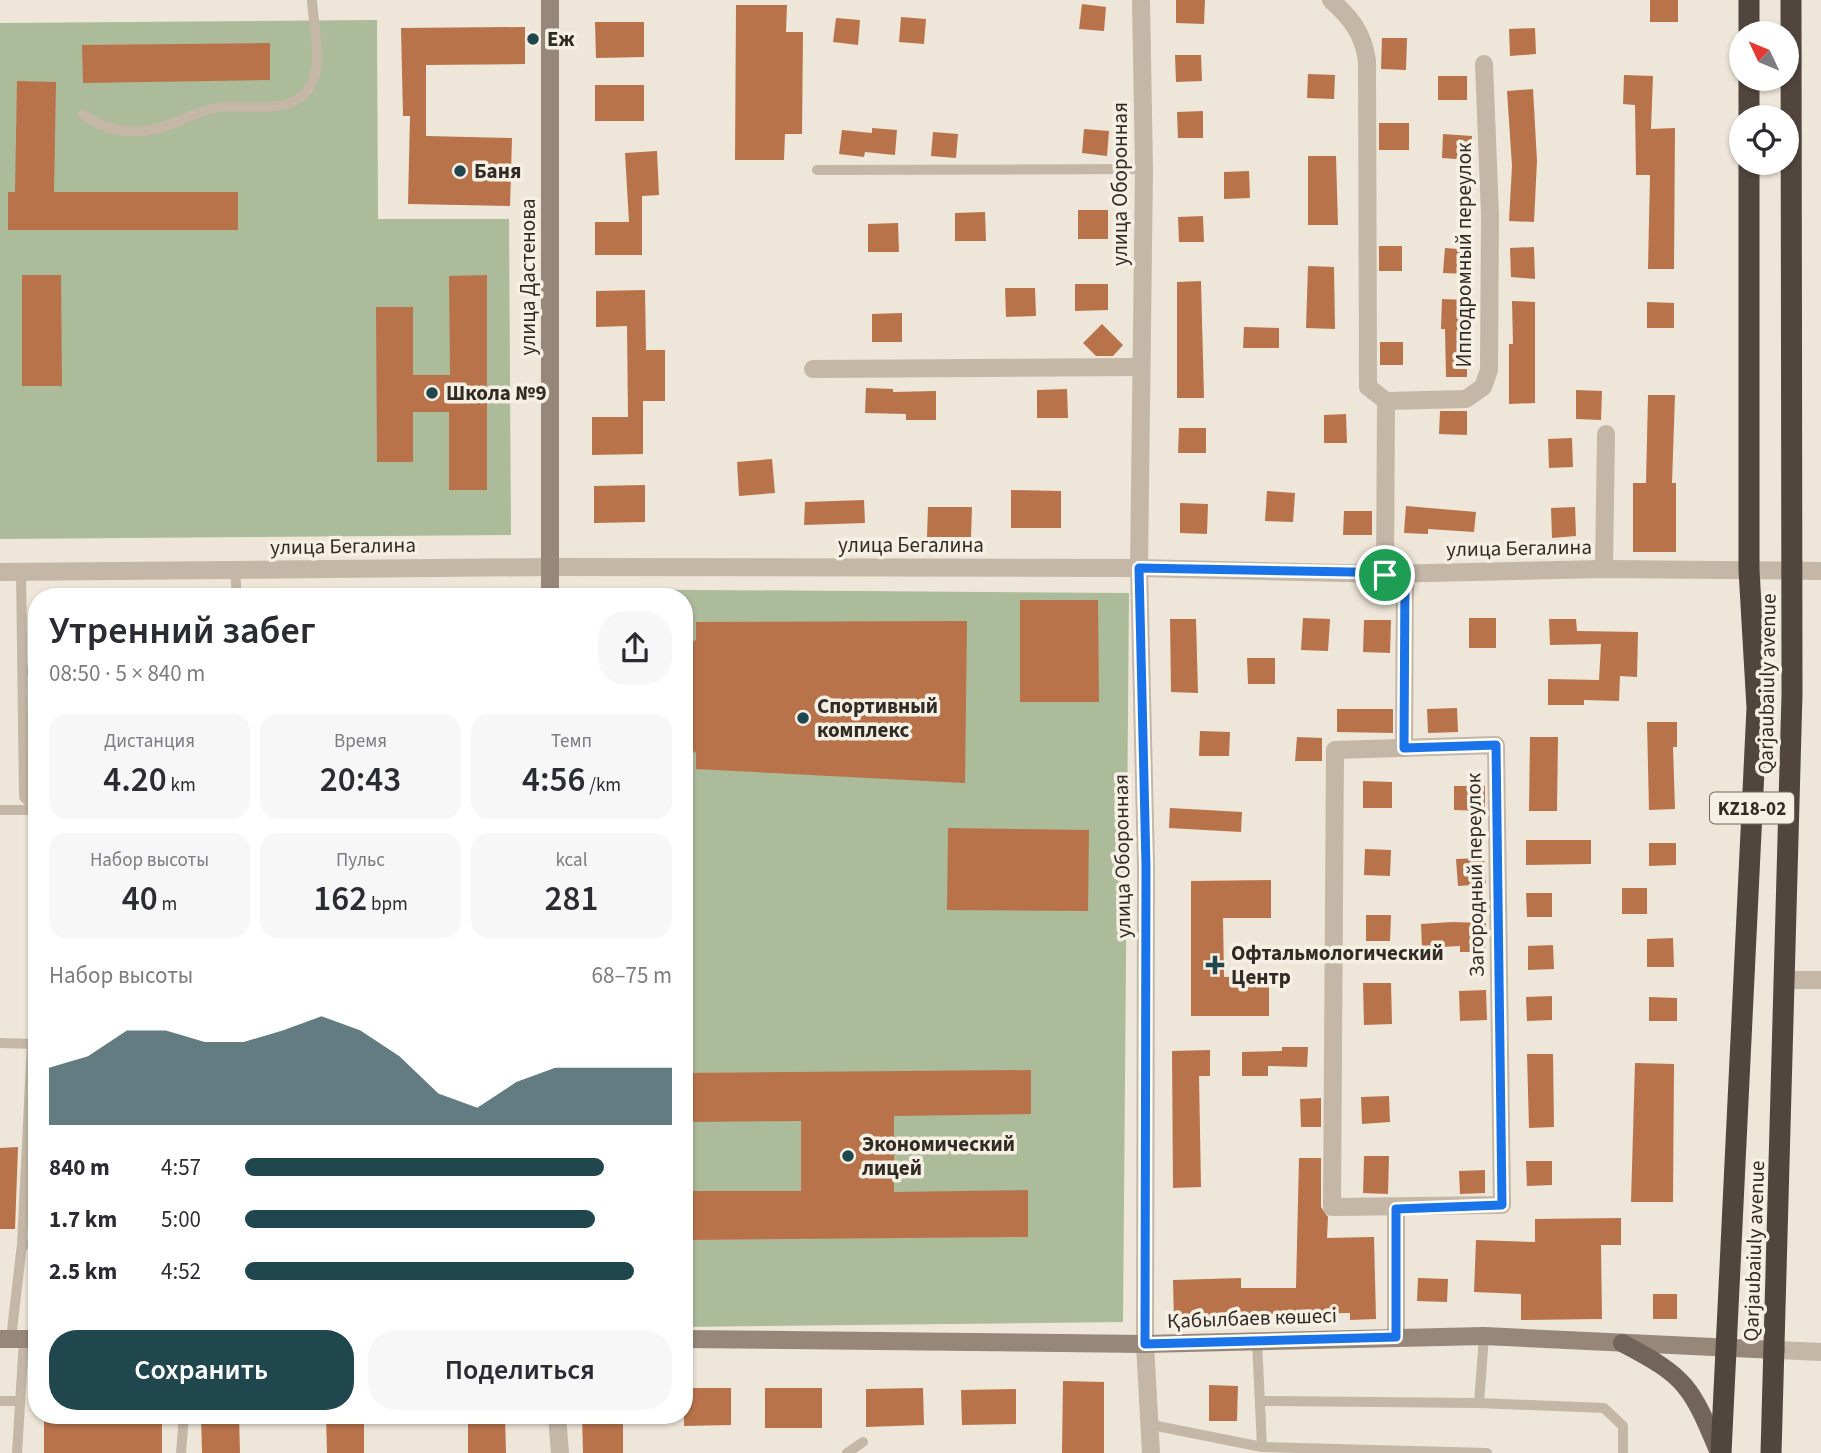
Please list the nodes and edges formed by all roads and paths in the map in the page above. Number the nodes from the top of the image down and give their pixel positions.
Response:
1 (312, 0) edge
2 (551, 0) edge
3 (1141, 0) edge
4 (1331, 0) edge
5 (1749, 0) edge
6 (1791, 0) edge
7 (1749, 21) edge
8 (1484, 64) dead end
9 (83, 114) dead end
10 (1144, 169) junction
11 (817, 170) dead end
12 (1749, 175) edge
13 (1141, 367) junction
14 (813, 369) dead end
15 (1385, 401) junction
16 (1606, 434) dead end
17 (550, 567) junction
18 (1139, 568) junction
19 (1794, 568) junction
20 (1604, 569) junction
21 (235, 570) junction
22 (1749, 570) junction
23 (1821, 571) edge
24 (0, 572) edge
25 (21, 572) junction
26 (1405, 573) junction
27 (1385, 575) junction
28 (236, 588) edge
29 (550, 588) edge
30 (23, 671) junction
31 (28, 671) edge
32 (1404, 748) junction
33 (28, 802) edge
34 (0, 810) edge
35 (28, 810) edge
36 (1821, 980) edge
37 (1786, 981) junction
38 (0, 1043) edge
39 (28, 1044) edge
40 (28, 1144) edge
41 (1396, 1209) junction
42 (22, 1244) junction
43 (28, 1244) edge
44 (1484, 1336) junction
45 (1396, 1337) junction
46 (18, 1339) edge
47 (693, 1339) edge
48 (1257, 1340) junction
49 (1622, 1343) junction
50 (1145, 1344) junction
51 (1724, 1348) junction
52 (1776, 1350) junction
53 (1821, 1352) edge
54 (0, 1401) edge
55 (20, 1401) junction
56 (1261, 1401) junction
57 (1479, 1403) junction
58 (183, 1424) edge
59 (558, 1424) edge
60 (1152, 1425) junction
61 (863, 1442) dead end
62 (1262, 1447) junction
63 (17, 1453) edge
64 (181, 1453) edge
65 (560, 1453) edge
66 (847, 1453) edge
67 (1151, 1453) edge
68 (1487, 1453) edge
69 (1623, 1453) edge
70 (1720, 1453) edge
71 (1771, 1453) edge

1 - 9 lane
2 - 17 main road, улица Дастенова
3 - 10 street, улица Оборонная
4 - 15 street
5 - 7 highway
6 - 19 highway, Qarjaubaiuly avenue / KZ18-02
8 - 15 street, Ипподромный переулок
10 - 11 lane
10 - 13 street, улица Оборонная
12 - 22 highway, Qarjaubaiuly avenue / KZ18-02
13 - 14 street
13 - 18 street, улица Оборонная
15 - 27 street
16 - 20 street
17 - 18 street, улица Бегалина
17 - 21 street, улица Бегалина
17 - 29 main road, улица Дастенова
18 - 27 street, улица Бегалина
18 - 50 street, улица Оборонная
19 - 22 street, улица Бегалина
19 - 23 street, улица Бегалина
19 - 37 highway, Qarjaubaiuly avenue / KZ18-02
20 - 22 street, улица Бегалина
20 - 26 street, улица Бегалина
21 - 25 street, улица Бегалина
21 - 28 lane
22 - 51 highway, Qarjaubaiuly avenue / KZ18-02
24 - 25 street, улица Бегалина
25 - 30 lane
26 - 27 street, улица Бегалина
26 - 32 street
30 - 31 lane
30 - 33 lane
32 - 41 street, Загородный переулок
32 - 41 street, Загородный переулок
34 - 35 lane
36 - 37 street
37 - 52 highway, Qarjaubaiuly avenue / KZ18-02
38 - 39 lane
40 - 42 lane
41 - 45 street
42 - 43 lane
42 - 46 lane
44 - 45 main road, Қабылбаев көшесі
44 - 49 main road, Қабылбаев көшесі
44 - 57 lane
45 - 48 main road, Қабылбаев көшесі
46 - 55 lane
47 - 50 main road, Қабылбаев көшесі
48 - 50 main road, Қабылбаев көшесі
48 - 56 lane
49 - 51 main road, Қабылбаев көшесі
49 - 70 main road
50 - 60 street, улица Оборонная
51 - 52 main road, Қабылбаев көшесі
51 - 70 highway, Qarjaubaiuly avenue / KZ18-02
52 - 53 street, Қабылбаев көшесі
52 - 71 highway, Qarjaubaiuly avenue / KZ18-02
54 - 55 lane
55 - 63 lane
56 - 57 lane
56 - 62 lane
57 - 69 lane
58 - 64 lane
59 - 65 street
60 - 62 lane
60 - 67 street, улица Оборонная
61 - 66 lane
62 - 68 lane

